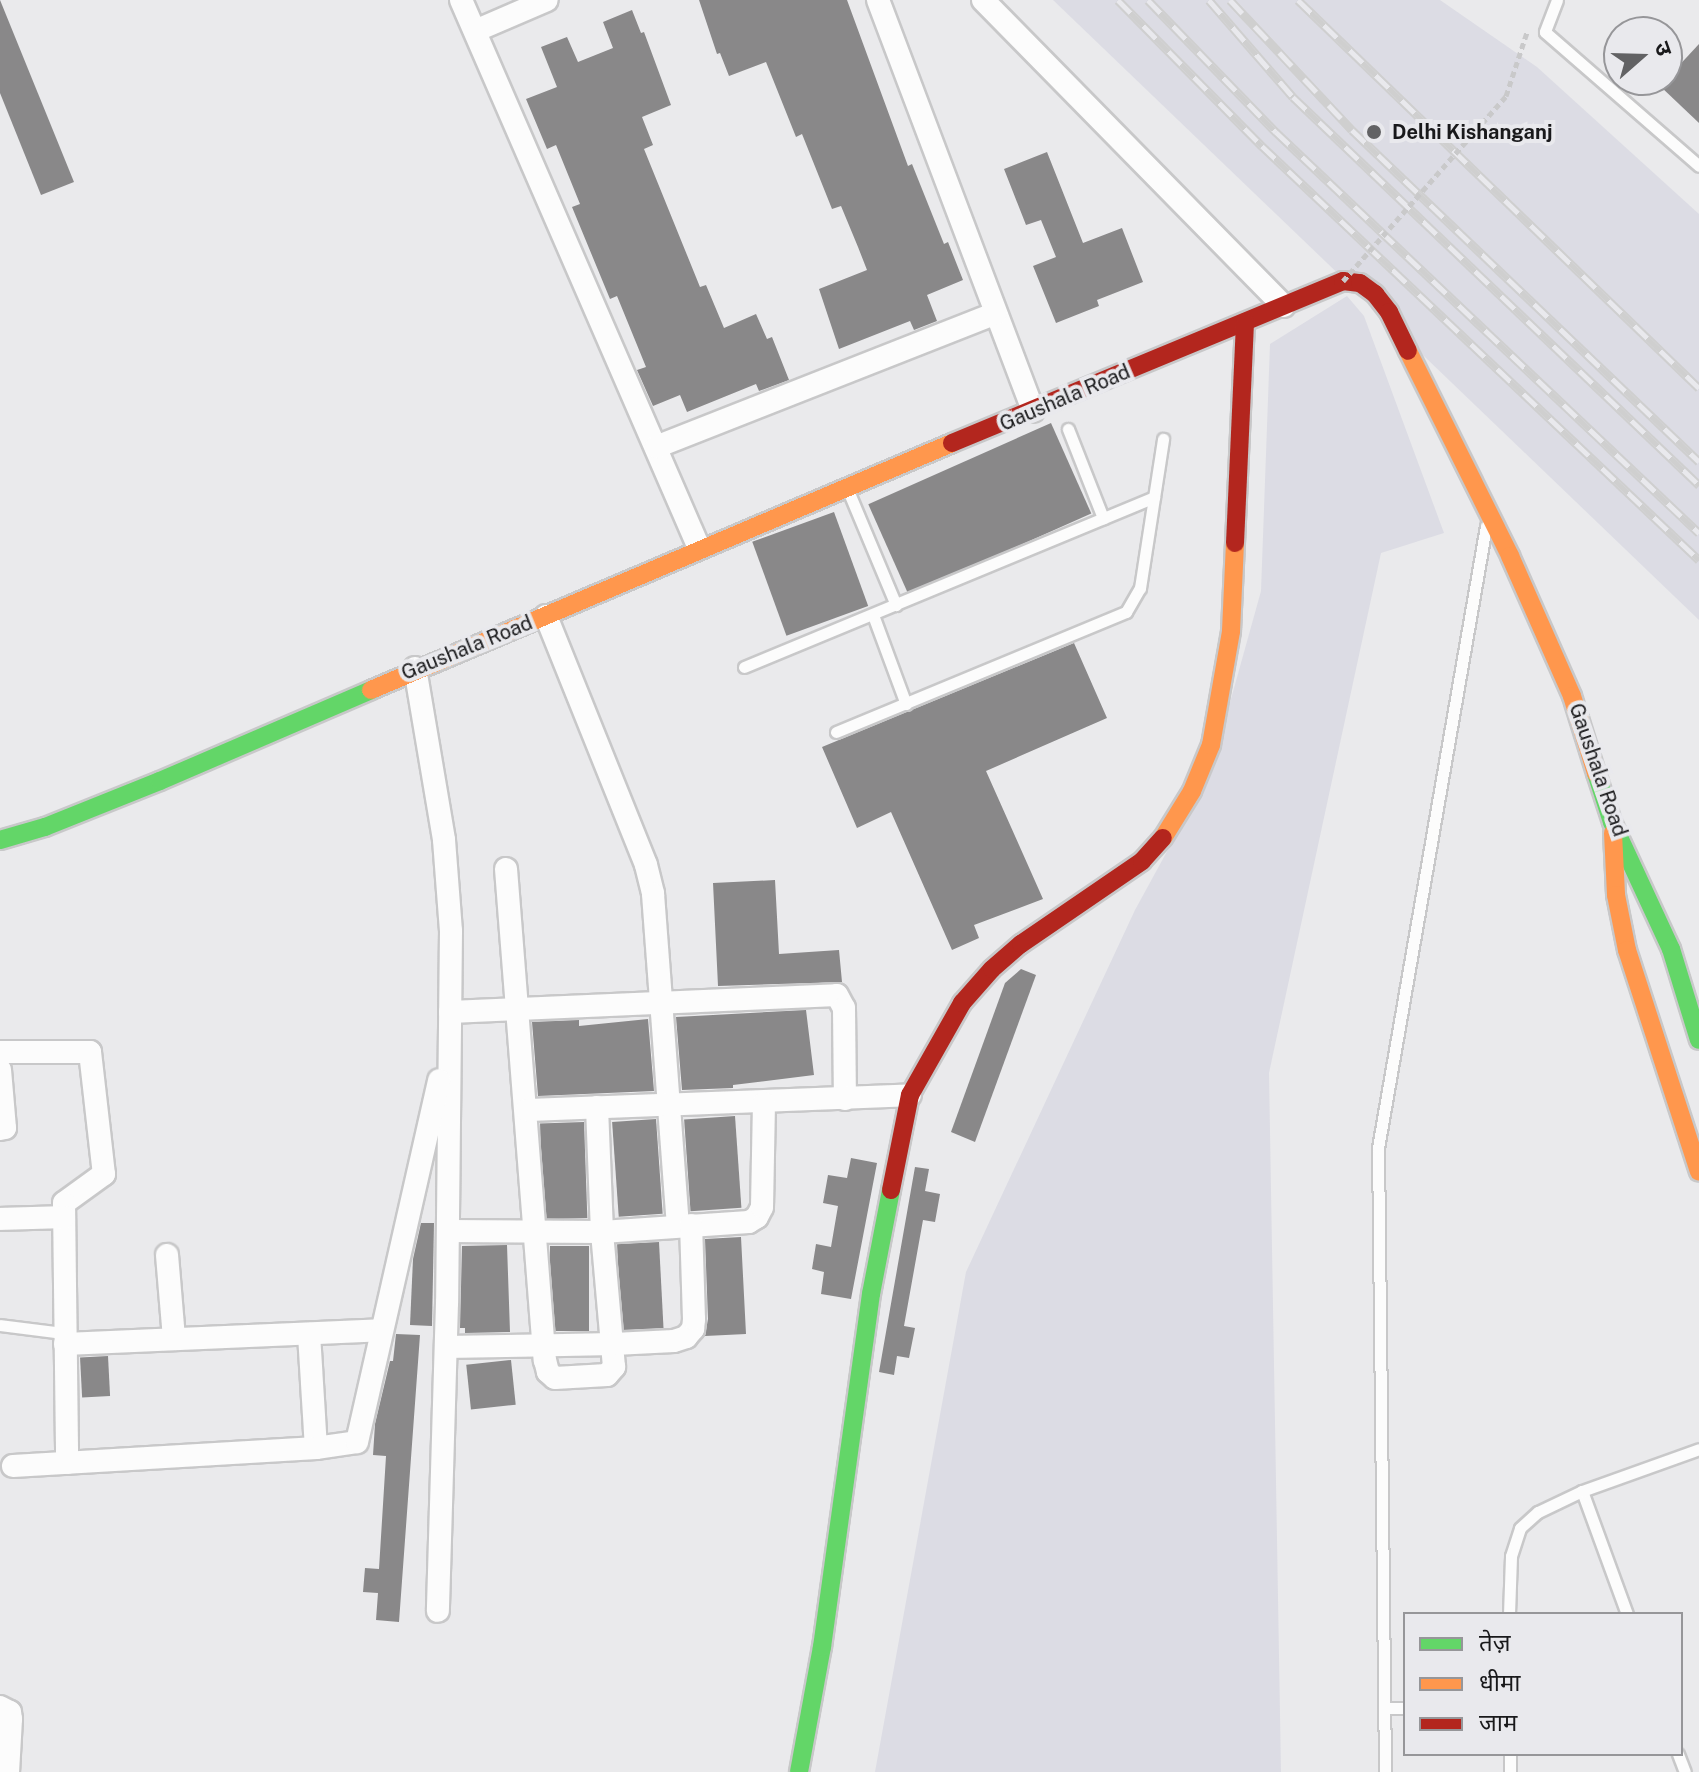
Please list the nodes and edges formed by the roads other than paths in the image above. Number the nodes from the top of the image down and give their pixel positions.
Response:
1 (461, 0) edge
2 (547, 0) edge
3 (878, 0) edge
4 (983, 0) edge
5 (1557, 0) edge
6 (475, 31) junction
7 (1699, 166) edge
8 (1284, 306) junction
9 (996, 313) junction
10 (1245, 322) junction
11 (1033, 411) junction
12 (1068, 429) dead end
13 (1163, 439) dead end
14 (656, 447) junction
15 (847, 488) junction
16 (1154, 497) junction
17 (1489, 512) junction
18 (1103, 518) junction
19 (699, 548) junction
20 (896, 605) junction
21 (873, 615) junction
22 (546, 616) junction
23 (744, 667) dead end
24 (415, 668) junction
25 (906, 704) junction
26 (836, 732) dead end
27 (1612, 822) junction
28 (0, 840) edge
29 (506, 869) dead end
30 (663, 1001) junction
31 (518, 1008) junction
32 (450, 1012) junction
33 (448, 1040) junction
34 (1699, 1040) edge
35 (0, 1052) edge
36 (0, 1070) edge
37 (910, 1095) junction
38 (845, 1099) junction
39 (671, 1103) junction
40 (764, 1103) junction
41 (597, 1107) junction
42 (527, 1110) junction
43 (0, 1129) edge
44 (1699, 1172) edge
45 (64, 1217) junction
46 (0, 1219) edge
47 (685, 1225) junction
48 (448, 1231) junction
49 (535, 1231) junction
50 (602, 1232) junction
51 (167, 1255) dead end
52 (0, 1325) edge
53 (381, 1330) junction
54 (309, 1334) junction
55 (174, 1338) junction
56 (64, 1339) junction
57 (544, 1344) junction
58 (614, 1344) junction
59 (446, 1347) junction
60 (316, 1448) junction
61 (1699, 1449) edge
62 (67, 1463) junction
63 (13, 1466) dead end
64 (1582, 1491) junction
65 (438, 1611) dead end
66 (1509, 1612) edge
67 (1626, 1612) edge
68 (0, 1707) edge
69 (1384, 1708) junction
70 (1403, 1708) edge
71 (8, 1772) edge
72 (799, 1772) edge
73 (1385, 1772) edge

1 - 6 street
2 - 6 street
3 - 9 street
4 - 8 street
5 - 7 lane
6 - 14 street
8 - 10 street, Gaushala Road
8 - 17 street, Gaushala Road
9 - 11 street
9 - 14 street
10 - 11 street, Gaushala Road
10 - 37 street
11 - 15 street, Gaushala Road
12 - 18 lane
13 - 16 lane
14 - 19 street
15 - 19 street, Gaushala Road
15 - 20 lane
16 - 18 lane
16 - 25 lane
17 - 27 street, Gaushala Road
17 - 69 lane
18 - 20 lane
19 - 22 street, Gaushala Road
20 - 21 lane
21 - 23 lane
21 - 25 lane
22 - 24 street, Gaushala Road
22 - 30 street
24 - 28 street, Gaushala Road
24 - 32 street
25 - 26 lane
27 - 34 street, Gaushala Road
27 - 44 street
29 - 31 street
30 - 31 street
30 - 38 street
30 - 39 street
31 - 32 street
31 - 42 street
32 - 33 street
33 - 48 street
33 - 53 street
35 - 45 street
36 - 43 street
37 - 38 street
37 - 72 street
38 - 40 street
39 - 40 street
39 - 41 street
39 - 47 street
40 - 47 street
41 - 42 street
41 - 50 street
42 - 49 street
45 - 46 street
45 - 56 street
47 - 50 street
47 - 58 street
48 - 49 street
48 - 59 street
49 - 50 street
49 - 57 street
50 - 58 street
51 - 55 street
52 - 56 lane
53 - 54 street
53 - 60 street
54 - 55 street
54 - 60 street
55 - 56 street
56 - 62 street
57 - 58 street
57 - 58 street
57 - 59 street
59 - 65 street
60 - 62 street
61 - 64 lane
62 - 63 street
64 - 66 lane
64 - 67 lane
68 - 71 street
69 - 70 lane
69 - 73 lane

